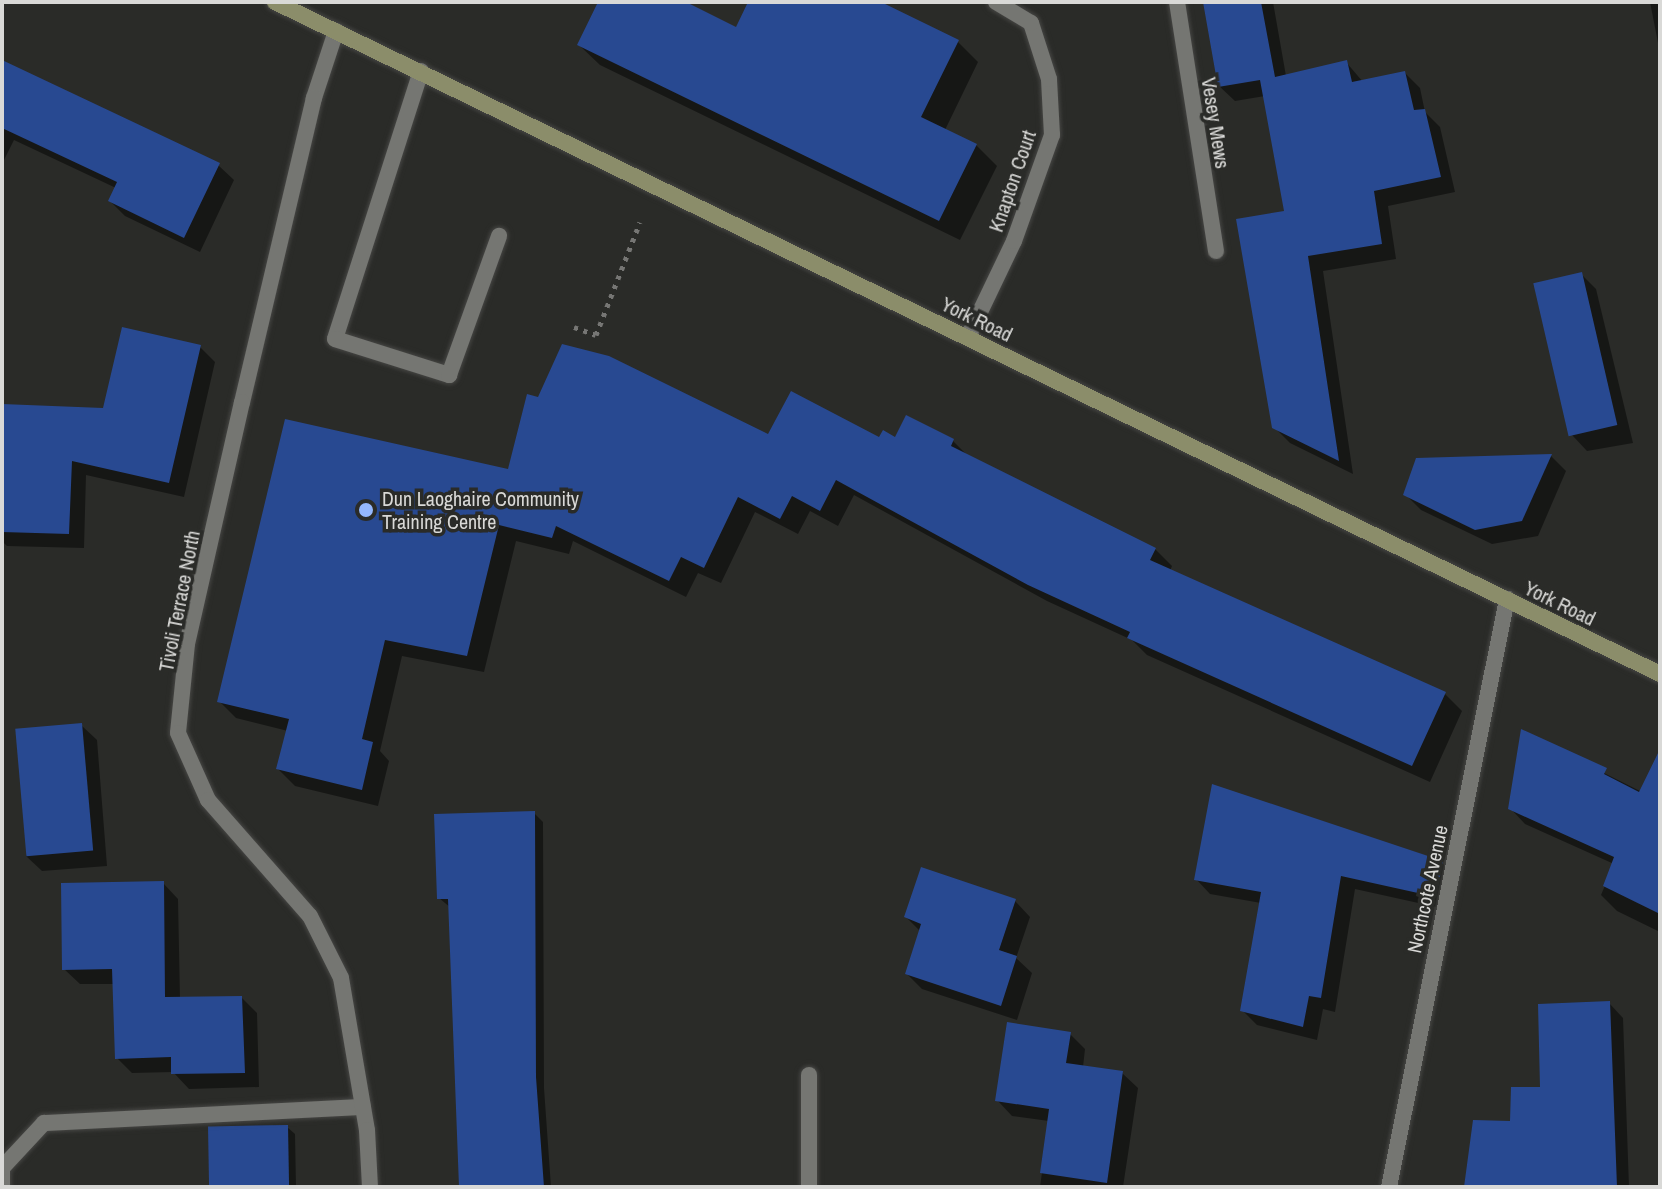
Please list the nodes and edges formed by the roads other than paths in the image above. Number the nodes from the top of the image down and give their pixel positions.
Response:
1 (275, 2) edge
2 (996, 2) edge
3 (1177, 2) edge
4 (336, 31) junction
5 (421, 71) junction
6 (499, 236) dead end
7 (1216, 251) dead end
8 (968, 337) junction
9 (1507, 599) junction
10 (1660, 674) edge
11 (809, 1075) dead end
12 (363, 1107) junction
13 (2, 1187) edge
14 (370, 1187) edge
15 (809, 1187) edge
16 (1389, 1187) edge

1 - 4 main road, York Road
2 - 8 street, Knapton Court
3 - 7 street, Vesey Mews
4 - 5 main road, York Road
4 - 12 street, Tivoli Terrace North
5 - 6 street
5 - 8 main road, York Road
8 - 9 main road, York Road
9 - 10 main road, York Road
9 - 16 street, Northcote Avenue
11 - 15 street
12 - 13 street
12 - 14 street, Tivoli Terrace North

